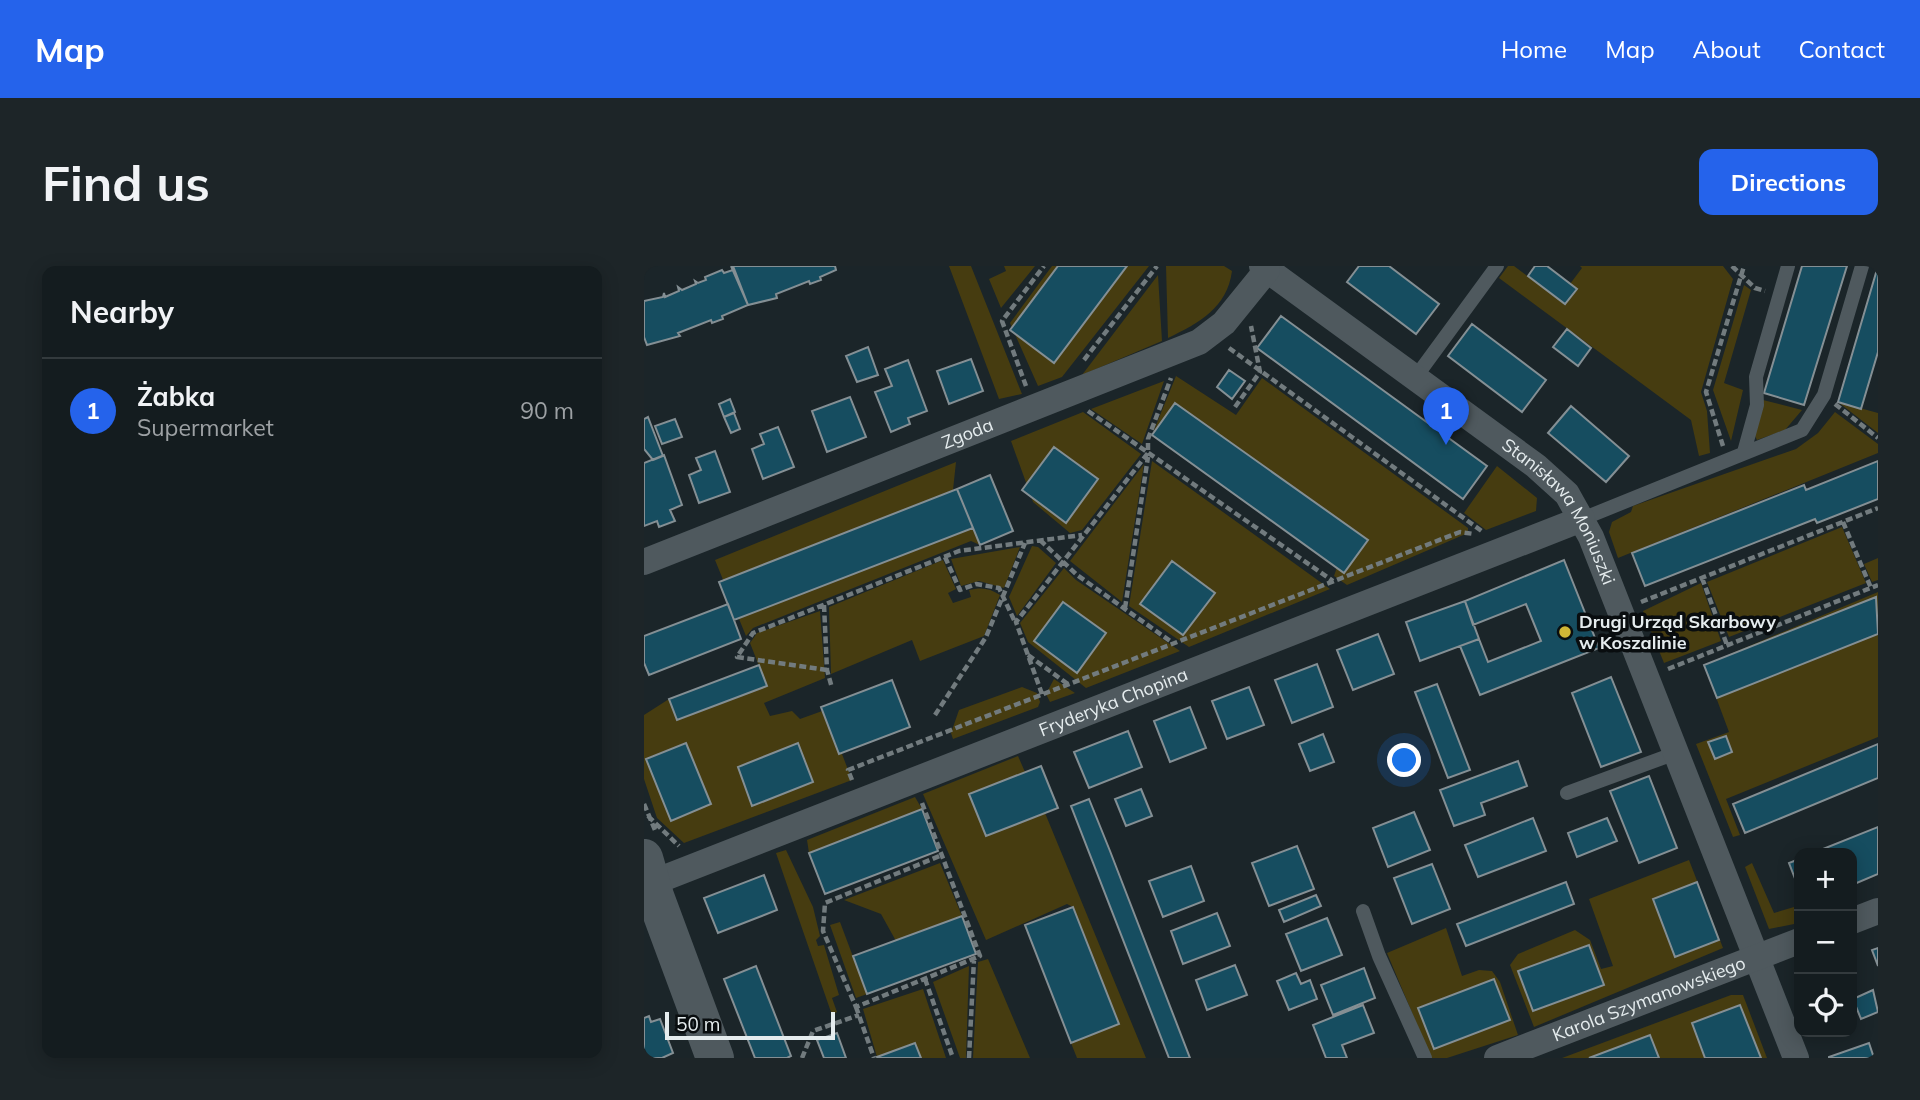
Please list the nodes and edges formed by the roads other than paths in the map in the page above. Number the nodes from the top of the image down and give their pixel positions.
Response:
1 (1497, 266) edge
2 (1788, 266) edge
3 (1862, 266) edge
4 (1265, 268) edge
5 (1415, 378) junction
6 (1744, 452) junction
7 (1582, 519) junction
8 (644, 562) edge
9 (1675, 753) junction
10 (1567, 793) dead end
11 (647, 876) edge
12 (1363, 911) dead end
13 (1878, 911) edge
14 (1857, 919) edge
15 (1794, 943) edge
16 (1756, 958) junction
17 (715, 1058) edge
18 (1425, 1058) edge
19 (1497, 1058) edge
20 (1796, 1058) edge

1 - 5 lane
2 - 6 lane
3 - 6 lane
4 - 5 street, Stanisława Moniuszki
4 - 8 street, Zgoda
5 - 7 street, Stanisława Moniuszki
6 - 7 lane
7 - 9 street, Stanisława Moniuszki
7 - 11 street, Fryderyka Chopina
9 - 10 lane
9 - 16 street, Stanisława Moniuszki
11 - 17 main road
12 - 18 lane
13 - 14 street
15 - 16 street, Karola Szymanowskiego
16 - 19 street, Karola Szymanowskiego
16 - 20 street, Stanisława Moniuszki

